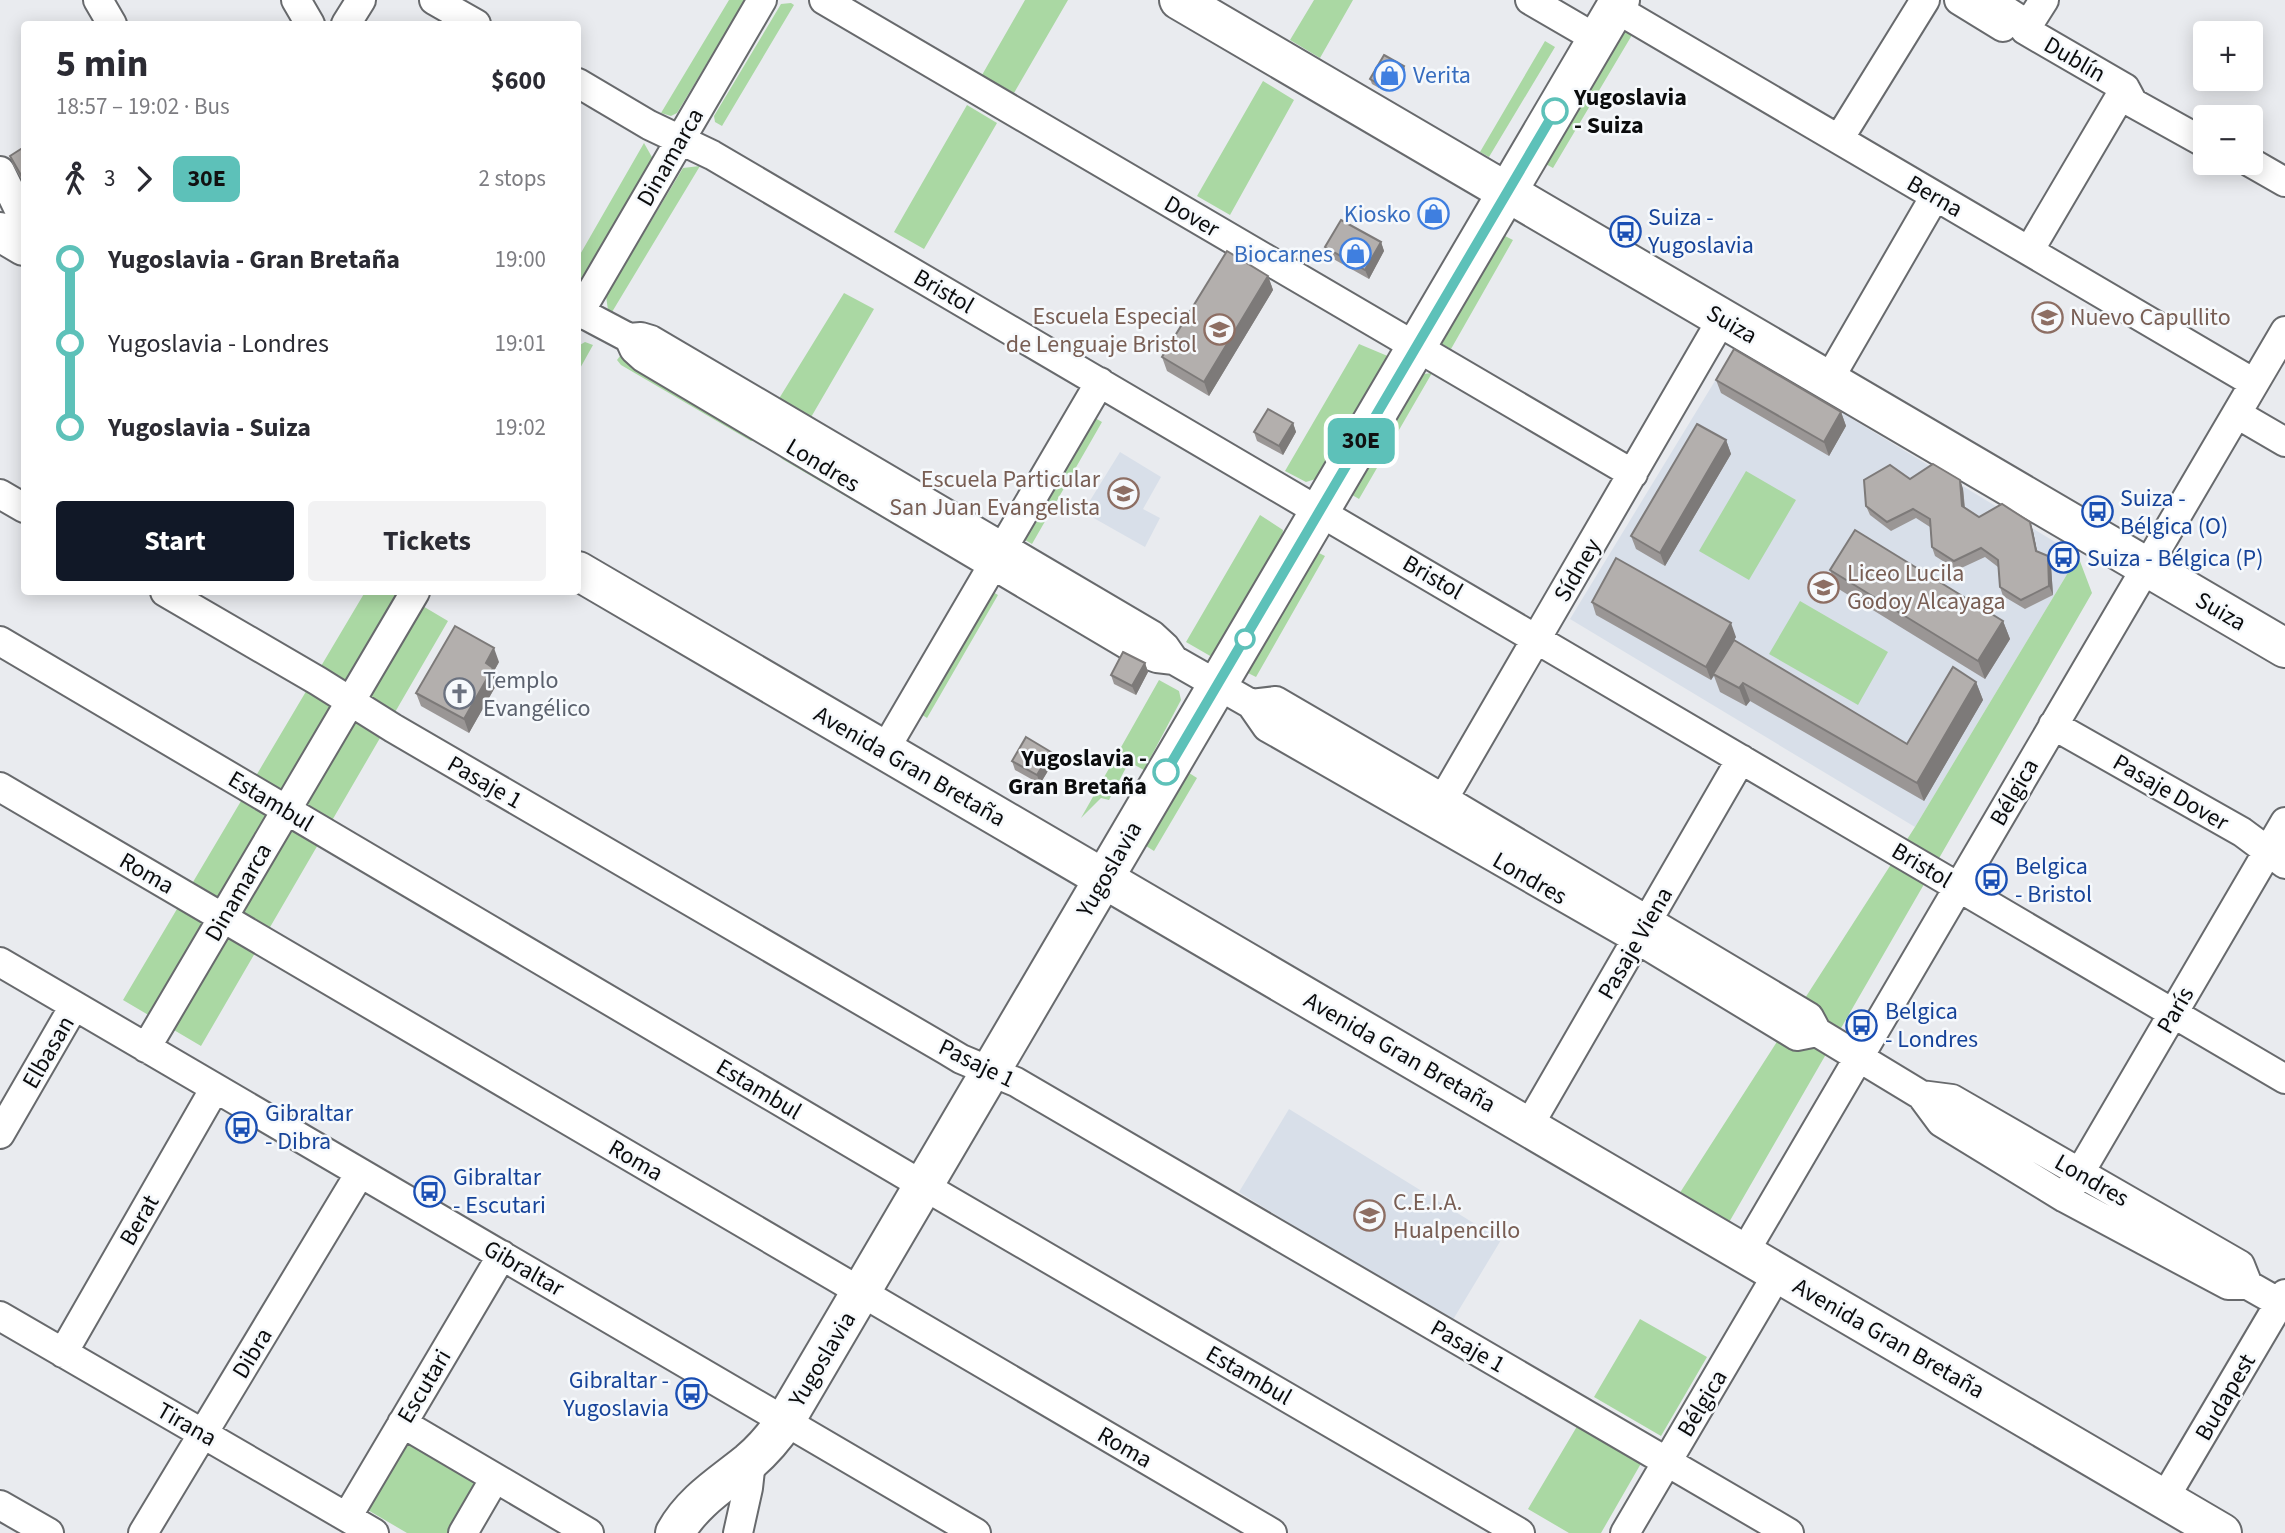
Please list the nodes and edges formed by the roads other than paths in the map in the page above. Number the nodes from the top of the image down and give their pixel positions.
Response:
1 (98, 0) edge
2 (296, 0) edge
3 (361, 0) edge
4 (434, 0) edge
5 (762, 0) edge
6 (824, 0) edge
7 (1179, 0) edge
8 (1530, 0) edge
9 (1925, 0) edge
10 (1959, 0) edge
11 (1989, 0) edge
12 (2044, 0) edge
13 (1610, 16) edge
14 (110, 21) edge
15 (308, 21) edge
16 (348, 21) edge
17 (471, 21) edge
18 (2025, 30) junction
19 (581, 85) edge
20 (2125, 88) junction
21 (2193, 118) edge
22 (2193, 136) edge
23 (1839, 139) junction
24 (680, 140) junction
25 (2263, 169) edge
26 (0, 171) edge
27 (2285, 182) edge
28 (1507, 193) junction
29 (1935, 196) junction
30 (10, 233) edge
31 (2029, 251) junction
32 (581, 308) edge
33 (581, 314) edge
34 (1722, 318) junction
35 (2285, 331) edge
36 (1416, 347) junction
37 (1828, 381) junction
38 (1100, 382) junction
39 (2254, 383) junction
40 (2237, 414) junction
41 (2285, 442) edge
42 (1633, 474) junction
43 (0, 494) edge
44 (21, 506) edge
45 (1320, 511) junction
46 (999, 557) junction
47 (2146, 567) junction
48 (581, 573) edge
49 (171, 595) edge
50 (413, 595) edge
51 (1537, 638) junction
52 (0, 641) edge
53 (2285, 648) edge
54 (1218, 685) junction
55 (350, 702) junction
56 (2053, 725) junction
57 (884, 751) junction
58 (1741, 758) junction
59 (0, 787) edge
60 (286, 810) junction
61 (1438, 810) junction
62 (2285, 822) edge
63 (2277, 858) edge
64 (1103, 879) junction
65 (1959, 887) junction
66 (223, 918) junction
67 (1643, 930) junction
68 (0, 962) edge
69 (74, 1006) junction
70 (2173, 1013) junction
71 (146, 1048) junction
72 (1859, 1057) junction
73 (991, 1071) junction
74 (2285, 1079) edge
75 (215, 1088) junction
76 (1921, 1095) junction
77 (1528, 1127) junction
78 (0, 1134) edge
79 (360, 1173) junction
80 (2079, 1174) junction
81 (924, 1186) junction
82 (2065, 1198) junction
83 (1744, 1253) junction
84 (502, 1255) junction
85 (1778, 1273) junction
86 (2248, 1285) junction
87 (861, 1292) junction
88 (2283, 1301) edge
89 (0, 1316) edge
90 (63, 1353) junction
91 (785, 1421) junction
92 (402, 1423) junction
93 (203, 1434) junction
94 (751, 1461) junction
95 (1667, 1462) junction
96 (495, 1478) junction
97 (2164, 1499) junction
98 (0, 1505) edge
99 (347, 1517) junction
100 (34, 1529) edge
101 (143, 1533) edge
102 (374, 1533) edge
103 (463, 1533) edge
104 (589, 1533) edge
105 (675, 1533) edge
106 (738, 1533) edge
107 (976, 1533) edge
108 (1272, 1533) edge
109 (1520, 1533) edge
110 (1625, 1533) edge
111 (1789, 1533) edge
112 (2222, 1533) edge

1 - 14 street
2 - 15 street
3 - 16 street
4 - 17 street
5 - 24 street, Dinamarca
6 - 36 street, Dover
7 - 28 street, Suiza
8 - 13 street, Berna
9 - 23 street
10 - 18 street, Dublín
11 - 18 street, Dublín
12 - 18 street
13 - 23 street, Berna
13 - 28 street, Yugoslavia
18 - 20 street, Dublín
19 - 24 street, Bristol
20 - 21 street, Dublín
20 - 22 street, Dublín
20 - 31 street
23 - 29 street, Berna
24 - 32 street, Dinamarca
24 - 38 street, Bristol
25 - 27 street
26 - 30 street
28 - 34 street, Suiza
28 - 36 street, Yugoslavia
29 - 31 street, Berna
29 - 37 street
31 - 39 street, Berna
33 - 46 street, Londres
34 - 37 street, Suiza
34 - 42 street, Sídney
35 - 39 street, Bélgica
36 - 42 street, Dover
36 - 45 street, Yugoslavia
37 - 47 street, Suiza
38 - 45 street, Bristol
38 - 46 street
39 - 40 street, Bélgica
40 - 41 street
40 - 47 street, Bélgica
42 - 51 street, Sídney
43 - 44 street
45 - 51 street, Bristol
45 - 54 street, Yugoslavia
46 - 54 street, Londres
46 - 57 street
47 - 53 street, Suiza
47 - 56 street, Bélgica
48 - 57 street, Avenida Gran Bretaña
49 - 55 street, Pasaje 1
50 - 55 street, Dinamarca
51 - 58 street, Bristol
51 - 61 street, Sídney
52 - 60 street, Estambul
54 - 61 street, Londres
54 - 64 street, Yugoslavia
55 - 60 street, Dinamarca
55 - 73 street, Pasaje 1
56 - 63 street, Pasaje Dover
56 - 65 street, Bélgica
57 - 64 street, Avenida Gran Bretaña
58 - 65 street, Bristol
58 - 67 street, Pasaje Viena
59 - 66 street, Roma
60 - 66 street, Dinamarca
60 - 81 street, Estambul
61 - 67 street, Londres
62 - 63 street, París
63 - 70 street, París
64 - 73 street, Yugoslavia
64 - 77 street, Avenida Gran Bretaña
65 - 70 street, Bristol
65 - 72 street, Bélgica
66 - 71 street, Dinamarca
66 - 87 street, Roma
67 - 72 street, Londres
67 - 77 street, Pasaje Viena
68 - 69 street, Gibraltar
69 - 71 street, Gibraltar
69 - 78 street, Elbasan
70 - 74 street, Bristol
70 - 80 street, París
71 - 75 street, Gibraltar
72 - 76 street, Londres
72 - 83 street, Bélgica
73 - 81 street, Yugoslavia
73 - 95 street, Pasaje 1
75 - 79 street, Gibraltar
75 - 90 street, Berat
76 - 80 street, Londres
76 - 82 street, Londres
77 - 83 street, Avenida Gran Bretaña
79 - 84 street, Gibraltar
79 - 93 street, Dibra
80 - 82 street, París
80 - 86 street, Londres
81 - 87 street, Yugoslavia
81 - 109 street, Estambul
82 - 86 street, Londres
83 - 85 street, Avenida Gran Bretaña
84 - 91 street, Gibraltar
84 - 92 street, Escutari
85 - 95 street, Bélgica
85 - 97 street, Avenida Gran Bretaña
86 - 88 street, Londres
87 - 91 street, Yugoslavia
87 - 108 street, Roma
88 - 97 street, Budapest
89 - 90 street, Tirana
90 - 93 street, Tirana
91 - 94 street, Yugoslavia
91 - 107 street, Gibraltar
92 - 96 street
92 - 99 street, Escutari
93 - 99 street, Tirana
93 - 101 street, Dibra
94 - 105 street, Yugoslavia
94 - 106 street
95 - 110 street, Bélgica
95 - 111 street, Pasaje 1
96 - 103 street
96 - 104 street
97 - 112 street, Avenida Gran Bretaña
98 - 100 street
99 - 102 street, Tirana

